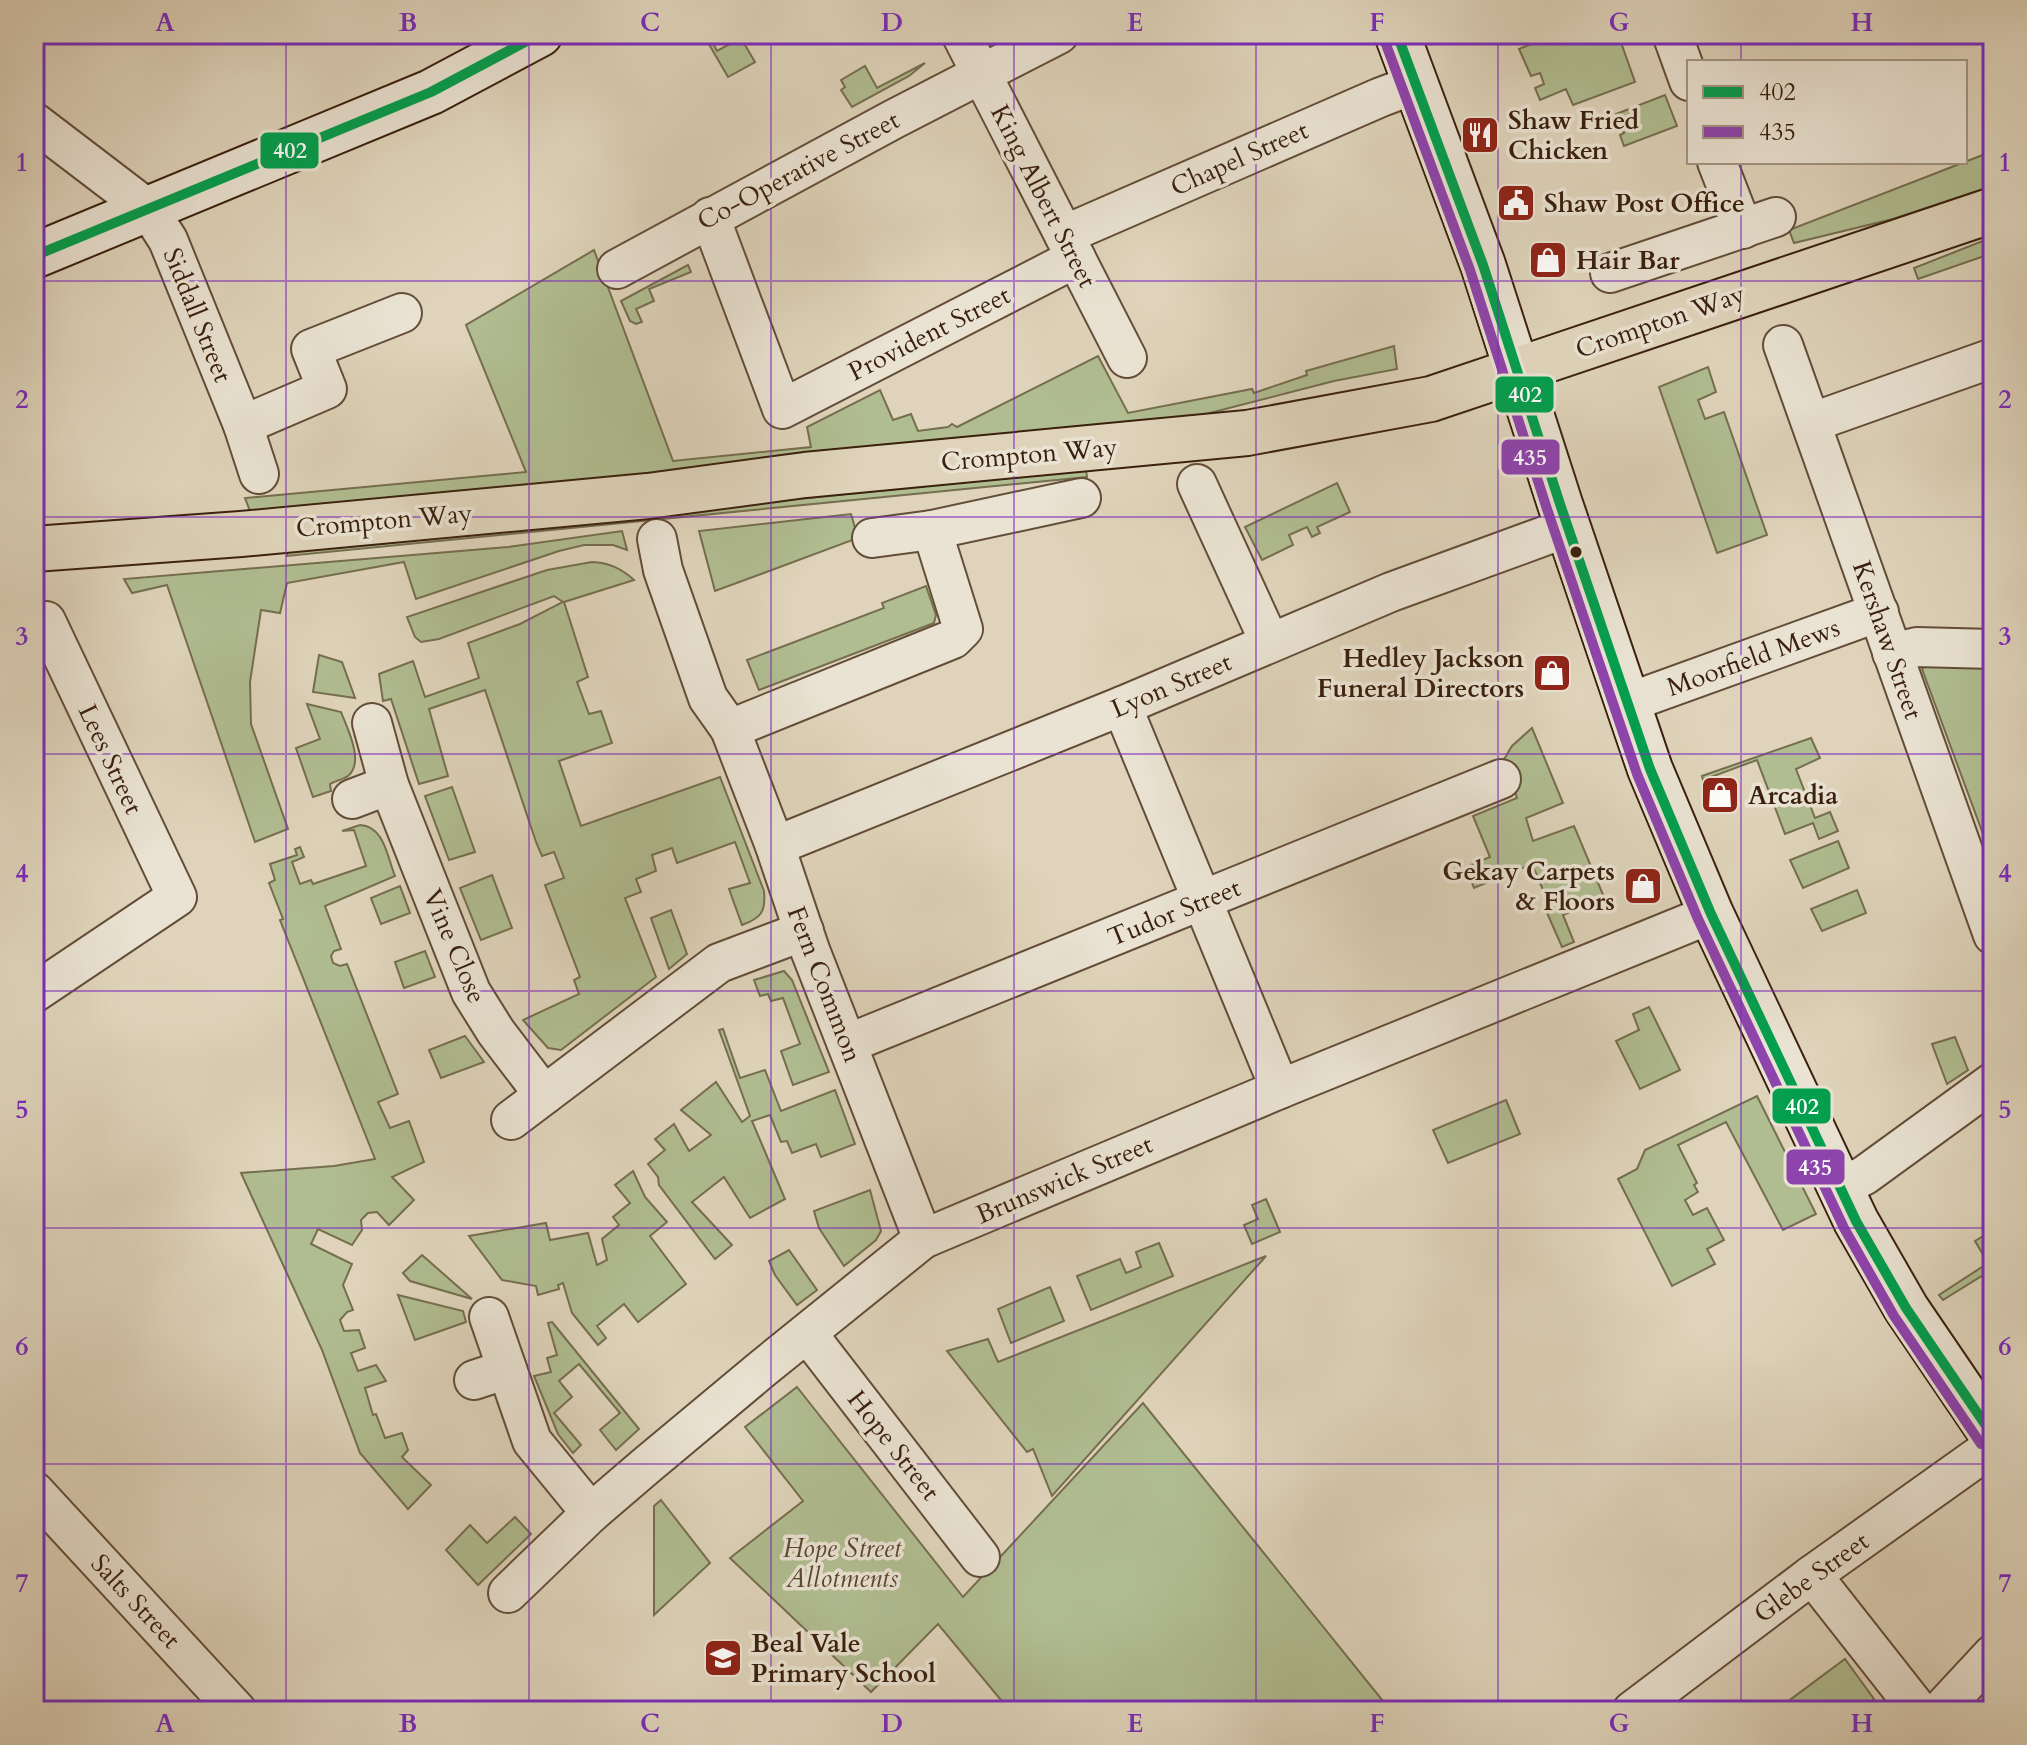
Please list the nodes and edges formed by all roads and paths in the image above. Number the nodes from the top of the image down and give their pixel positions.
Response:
1 (961, 34) edge
2 (1059, 34) edge
3 (1397, 34) edge
4 (1672, 34) edge
5 (527, 37) edge
6 (981, 73) junction
7 (1687, 75) edge
8 (1416, 84) junction
9 (34, 122) edge
10 (1718, 164) edge
11 (148, 209) junction
12 (1993, 210) edge
13 (710, 217) junction
14 (1070, 246) junction
15 (34, 256) edge
16 (617, 269) dead end
17 (1610, 273) dead end
18 (402, 313) dead end
19 (1783, 345) dead end
20 (1127, 358) dead end
21 (1993, 358) edge
22 (1516, 371) junction
23 (1813, 422) junction
24 (243, 425) junction
25 (259, 474) dead end
26 (1197, 484) dead end
27 (1081, 498) dead end
28 (1569, 527) junction
29 (932, 530) junction
30 (872, 538) dead end
31 (657, 539) dead end
32 (34, 549) edge
33 (1879, 612) junction
34 (46, 621) dead end
35 (1270, 643) junction
36 (1993, 649) edge
37 (1892, 653) junction
38 (1627, 703) junction
39 (1122, 706) junction
40 (372, 723) dead end
41 (730, 729) junction
42 (1501, 779) dead end
43 (389, 785) junction
44 (352, 799) dead end
45 (775, 846) junction
46 (1203, 900) junction
47 (1711, 914) junction
48 (804, 931) junction
49 (1993, 935) edge
50 (34, 993) edge
51 (847, 1044) junction
52 (1993, 1082) edge
53 (1280, 1089) junction
54 (544, 1095) junction
55 (511, 1120) dead end
56 (1839, 1189) junction
57 (923, 1239) junction
58 (489, 1317) dead end
59 (807, 1333) junction
60 (1993, 1436) edge
61 (1993, 1446) edge
62 (34, 1491) edge
63 (591, 1513) junction
64 (980, 1557) dead end
65 (1812, 1575) junction
66 (508, 1593) dead end
67 (1993, 1654) edge
68 (237, 1711) edge
69 (1632, 1711) edge
70 (1919, 1711) edge
71 (1940, 1711) edge

1 - 6 street, King Albert Street
2 - 6 street, Co-Operative Street
3 - 8 main road
4 - 7 street
5 - 11 main road
6 - 13 street, Co-Operative Street
6 - 14 street, King Albert Street
8 - 14 street, Chapel Street
8 - 22 main road
9 - 11 street
10 - 17 street
11 - 15 main road
11 - 24 street, Siddall Street
12 - 22 main road, Crompton Way
13 - 14 street, Provident Street
13 - 16 street, Co-Operative Street
14 - 20 street, King Albert Street
18 - 24 street
19 - 23 street, Kershaw Street
21 - 23 street
22 - 28 main road
22 - 32 main road, Crompton Way
23 - 33 street, Kershaw Street
24 - 25 street, Siddall Street
26 - 35 street
27 - 29 street
28 - 35 street, Lyon Street
28 - 38 main road
29 - 30 street
29 - 41 street
31 - 41 street, Fern Common
33 - 37 street, Kershaw Street
33 - 38 street, Moorfield Mews
34 - 50 street, Lees Street
35 - 39 street, Lyon Street
36 - 37 street
37 - 49 street, Kershaw Street
38 - 47 main road
39 - 45 street, Lyon Street
39 - 46 street
40 - 43 street, Vine Close
41 - 45 street, Fern Common
42 - 46 street, Tudor Street
43 - 44 street
43 - 54 street, Vine Close
45 - 48 street, Fern Common
46 - 51 street, Tudor Street
46 - 53 street
47 - 53 street, Brunswick Street
47 - 56 main road
48 - 51 street, Fern Common
48 - 54 street
51 - 57 street, Fern Common
52 - 56 street
53 - 57 street, Brunswick Street
54 - 55 street
56 - 60 main road
57 - 59 street, Brunswick Street
58 - 63 street
59 - 63 street, Brunswick Street
59 - 64 street, Hope Street
61 - 65 street, Glebe Street
62 - 68 street, Salts Street
63 - 66 street, Brunswick Street
65 - 69 street, Glebe Street
65 - 70 street
67 - 71 street

